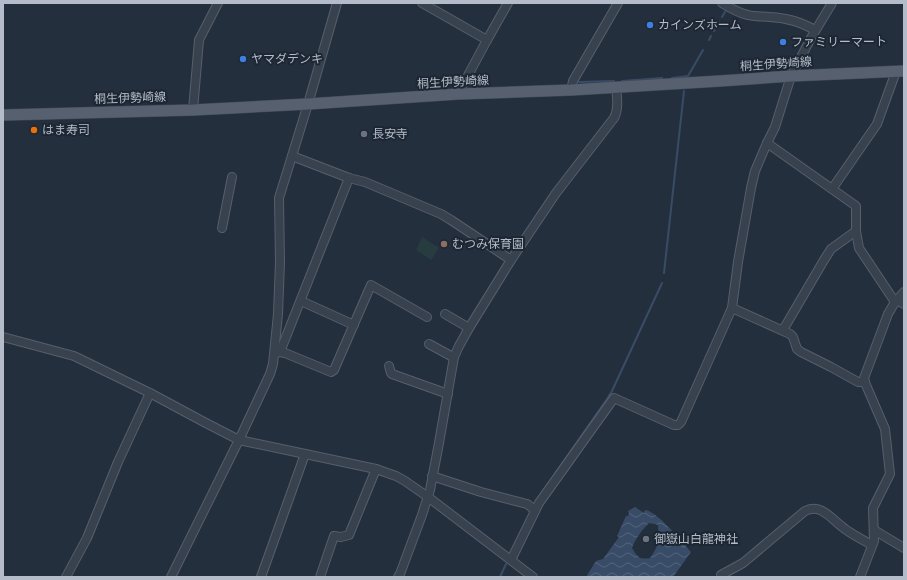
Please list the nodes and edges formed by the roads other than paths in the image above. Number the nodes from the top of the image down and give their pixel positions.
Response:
1 (218, 3) edge
2 (337, 3) edge
3 (422, 3) edge
4 (508, 3) edge
5 (618, 3) edge
6 (722, 3) edge
7 (832, 3) edge
8 (815, 30) junction
9 (487, 40) junction
10 (899, 71) edge
11 (791, 76) junction
12 (616, 87) junction
13 (571, 90) junction
14 (458, 94) junction
15 (308, 104) junction
16 (193, 110) junction
17 (3, 115) edge
18 (767, 143) junction
19 (292, 156) junction
20 (232, 177) dead end
21 (349, 178) junction
22 (832, 189) junction
23 (222, 228) dead end
24 (856, 231) junction
25 (511, 260) junction
26 (904, 292) edge
27 (300, 301) junction
28 (895, 302) junction
29 (904, 304) edge
30 (732, 308) junction
31 (444, 314) dead end
32 (427, 317) dead end
33 (354, 324) junction
34 (469, 328) junction
35 (783, 330) junction
36 (3, 337) edge
37 (429, 344) dead end
38 (277, 353) junction
39 (454, 357) junction
40 (389, 366) dead end
41 (865, 382) junction
42 (150, 393) junction
43 (448, 394) junction
44 (240, 440) junction
45 (305, 454) junction
46 (376, 470) junction
47 (432, 476) junction
48 (428, 496) junction
49 (535, 510) junction
50 (874, 530) junction
51 (872, 545) junction
52 (904, 548) edge
53 (511, 560) junction
54 (721, 575) dead end
55 (66, 577) edge
56 (171, 577) edge
57 (261, 577) edge
58 (320, 577) edge
59 (398, 577) edge
60 (533, 577) edge
61 (860, 577) edge

1 - 16 street
2 - 15 street
3 - 9 street
4 - 9 street
5 - 13 street
6 - 8 street
7 - 8 street
8 - 11 street
9 - 14 street
10 - 11 main road, 桐生伊勢崎線
10 - 22 street
11 - 12 main road, 桐生伊勢崎線
11 - 18 street
12 - 13 main road, 桐生伊勢崎線
12 - 25 street
13 - 14 main road, 桐生伊勢崎線
14 - 15 main road, 桐生伊勢崎線
15 - 16 main road, 桐生伊勢崎線
15 - 19 street
16 - 17 main road, 桐生伊勢崎線
18 - 22 street
18 - 30 street
19 - 21 street
19 - 38 street
20 - 23 street
21 - 25 street
21 - 27 street
22 - 24 street
24 - 28 street
24 - 35 street
25 - 34 street
26 - 28 street
27 - 33 street
27 - 38 street
28 - 29 street
28 - 41 street
30 - 35 street
30 - 49 street
31 - 34 street
32 - 33 street
33 - 38 street
34 - 39 street
35 - 41 street
36 - 42 street
37 - 39 street
38 - 44 street
39 - 43 street
40 - 43 street
41 - 50 street
42 - 44 street
42 - 55 street
43 - 47 street
44 - 45 street
44 - 56 street
45 - 46 street
45 - 57 street
46 - 48 street
46 - 58 street
47 - 48 street
47 - 49 street
48 - 53 street
48 - 59 street
49 - 53 street
50 - 51 street
50 - 52 street
51 - 54 street
51 - 61 street
53 - 60 street

